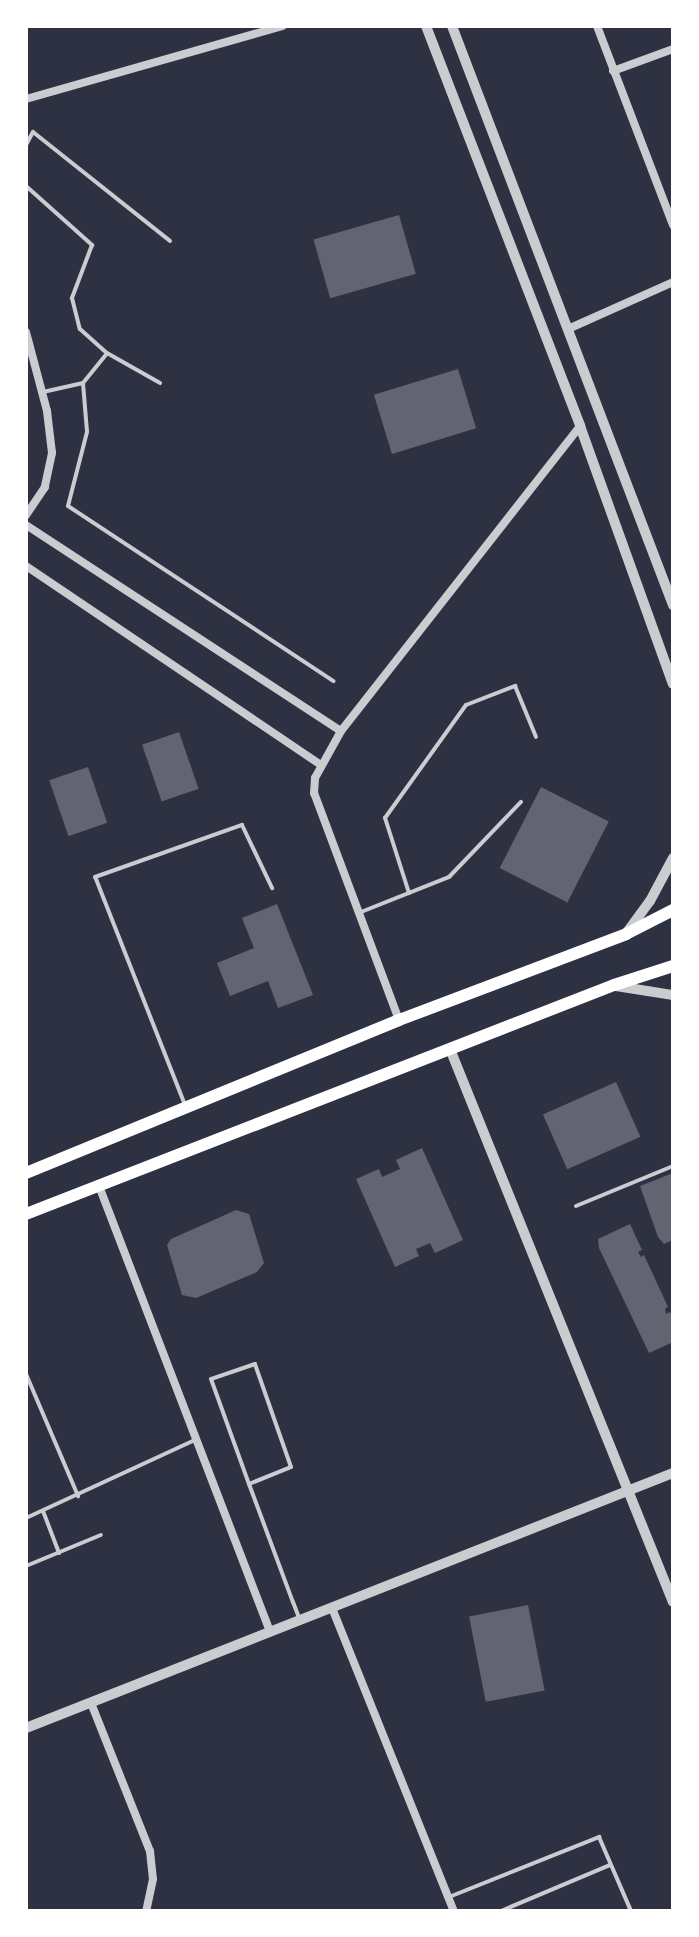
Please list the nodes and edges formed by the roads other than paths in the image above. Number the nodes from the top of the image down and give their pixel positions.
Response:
1 (283, 26) edge
2 (426, 26) edge
3 (452, 26) edge
4 (597, 26) edge
5 (673, 49) edge
6 (613, 71) junction
7 (26, 99) edge
8 (26, 145) edge
9 (26, 186) edge
10 (673, 225) edge
11 (170, 241) dead end
12 (673, 282) edge
13 (568, 329) junction
14 (26, 332) edge
15 (107, 353) junction
16 (83, 383) junction
17 (160, 383) dead end
18 (43, 392) junction
19 (580, 426) junction
20 (26, 515) edge
21 (26, 525) edge
22 (26, 566) edge
23 (673, 605) edge
24 (333, 681) dead end
25 (673, 684) edge
26 (341, 731) junction
27 (536, 737) dead end
28 (320, 764) junction
29 (521, 802) dead end
30 (673, 858) edge
31 (272, 888) dead end
32 (409, 893) junction
33 (673, 910) edge
34 (359, 913) junction
35 (626, 934) junction
36 (673, 966) edge
37 (614, 985) junction
38 (673, 995) edge
39 (399, 1020) junction
40 (450, 1049) junction
41 (186, 1107) junction
42 (673, 1166) edge
43 (26, 1173) edge
44 (99, 1186) junction
45 (576, 1206) dead end
46 (26, 1214) edge
47 (26, 1374) edge
48 (195, 1440) junction
49 (673, 1473) edge
50 (249, 1484) junction
51 (628, 1491) junction
52 (78, 1496) junction
53 (43, 1511) junction
54 (26, 1518) edge
55 (101, 1535) dead end
56 (59, 1553) junction
57 (26, 1566) edge
58 (673, 1602) edge
59 (332, 1608) junction
60 (300, 1620) junction
61 (270, 1632) junction
62 (91, 1703) junction
63 (26, 1728) edge
64 (610, 1865) junction
65 (449, 1897) junction
66 (146, 1911) edge
67 (454, 1911) edge
68 (501, 1911) edge
69 (631, 1911) edge

1 - 7 street
2 - 19 street
3 - 13 street
4 - 6 street
5 - 6 street
6 - 10 street
8 - 11 lane
9 - 15 lane
12 - 13 street
13 - 23 street
14 - 18 street
15 - 16 lane
15 - 17 lane
16 - 18 lane
16 - 24 lane
18 - 20 street
19 - 25 street
19 - 26 street
21 - 26 street
22 - 28 street
26 - 28 street
27 - 32 lane
28 - 34 street
29 - 32 lane
30 - 35 street
31 - 41 lane
32 - 34 lane
33 - 35 main road
34 - 39 street
35 - 39 main road
36 - 37 main road
37 - 38 street
37 - 40 main road
39 - 41 main road
40 - 44 main road
40 - 51 street
41 - 43 main road
42 - 45 lane
44 - 46 main road
44 - 48 street
47 - 52 lane
48 - 52 lane
48 - 61 street
49 - 51 street
50 - 50 lane
50 - 60 lane
51 - 58 street
51 - 59 street
52 - 53 lane
53 - 54 lane
53 - 56 lane
55 - 56 lane
56 - 57 lane
59 - 60 street
59 - 65 street
60 - 61 street
61 - 62 street
62 - 63 street
62 - 66 street
64 - 65 lane
64 - 68 lane
64 - 69 lane
65 - 67 street

